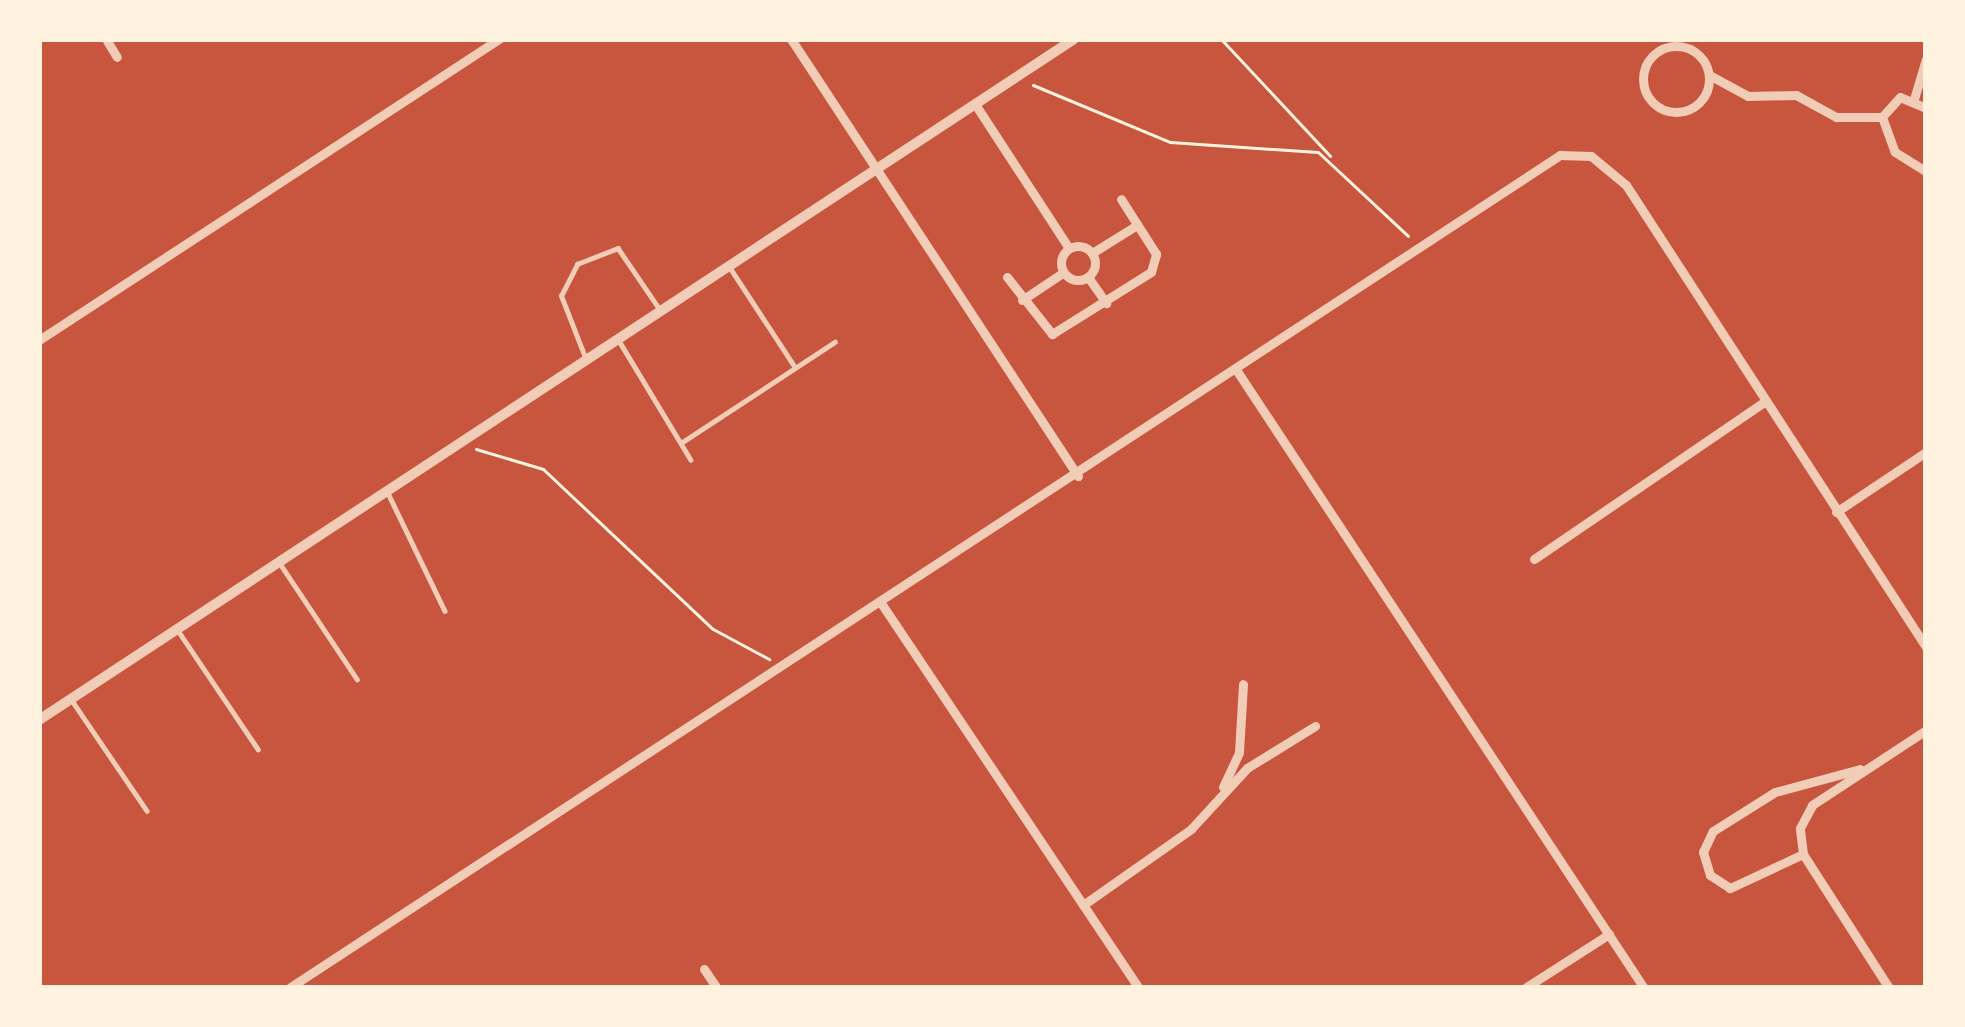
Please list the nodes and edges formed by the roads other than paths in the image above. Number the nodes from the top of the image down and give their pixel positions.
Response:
1 (106, 39) edge
2 (499, 39) edge
3 (791, 39) edge
4 (1074, 39) edge
5 (1684, 43) edge
6 (117, 56) dead end
7 (1926, 59) edge
8 (1711, 76) junction
9 (1914, 99) junction
10 (975, 104) junction
11 (1926, 109) edge
12 (1882, 117) junction
13 (874, 170) junction
14 (1926, 171) edge
15 (1121, 199) dead end
16 (1137, 225) junction
17 (1069, 248) junction
18 (1093, 253) junction
19 (729, 266) junction
20 (1064, 272) junction
21 (1006, 277) dead end
22 (1088, 277) junction
23 (1022, 301) junction
24 (1106, 303) junction
25 (661, 311) junction
26 (618, 339) junction
27 (39, 340) edge
28 (835, 342) dead end
29 (586, 360) junction
30 (795, 368) junction
31 (1237, 371) junction
32 (1764, 402) junction
33 (681, 443) junction
34 (1926, 452) edge
35 (691, 460) dead end
36 (1078, 476) junction
37 (386, 491) junction
38 (1836, 512) junction
39 (1534, 559) dead end
40 (280, 562) junction
41 (881, 603) junction
42 (445, 611) dead end
43 (177, 629) junction
44 (1926, 647) edge
45 (357, 679) dead end
46 (1243, 685) dead end
47 (71, 698) junction
48 (39, 719) edge
49 (1315, 726) dead end
50 (1926, 730) edge
51 (258, 749) dead end
52 (1866, 769) junction
53 (1215, 802) junction
54 (147, 811) dead end
55 (1803, 854) junction
56 (1083, 905) junction
57 (1609, 934) junction
58 (704, 969) dead end
59 (1134, 986) edge
60 (289, 988) edge
61 (717, 988) edge
62 (1526, 988) edge
63 (1644, 988) edge
64 (1889, 988) edge

1 - 6 street
2 - 27 street
3 - 13 street
4 - 10 street
5 - 8 street
5 - 8 street
7 - 9 street
8 - 12 street
9 - 11 street
9 - 12 street
10 - 13 street
10 - 17 street
12 - 14 street
13 - 19 street
13 - 36 street
15 - 16 street
16 - 18 street
16 - 24 street
17 - 18 street
17 - 20 street
18 - 22 street
19 - 25 street
19 - 30 lane
20 - 22 street
20 - 23 street
21 - 23 street
22 - 24 street
23 - 24 street
25 - 26 street
25 - 29 lane
26 - 29 street
26 - 33 lane
28 - 30 lane
29 - 37 street
30 - 33 lane
31 - 32 street
31 - 36 street
31 - 57 street
32 - 38 street
32 - 39 street
33 - 35 lane
34 - 38 street
36 - 41 street
37 - 40 street
37 - 42 lane
38 - 44 street
40 - 43 street
40 - 45 lane
41 - 56 street
41 - 60 street
43 - 47 street
43 - 51 lane
46 - 53 street
47 - 48 street
47 - 54 lane
49 - 53 street
50 - 52 street
52 - 55 street
52 - 55 street
53 - 56 street
55 - 64 street
56 - 59 street
57 - 62 street
57 - 63 street
58 - 61 street

